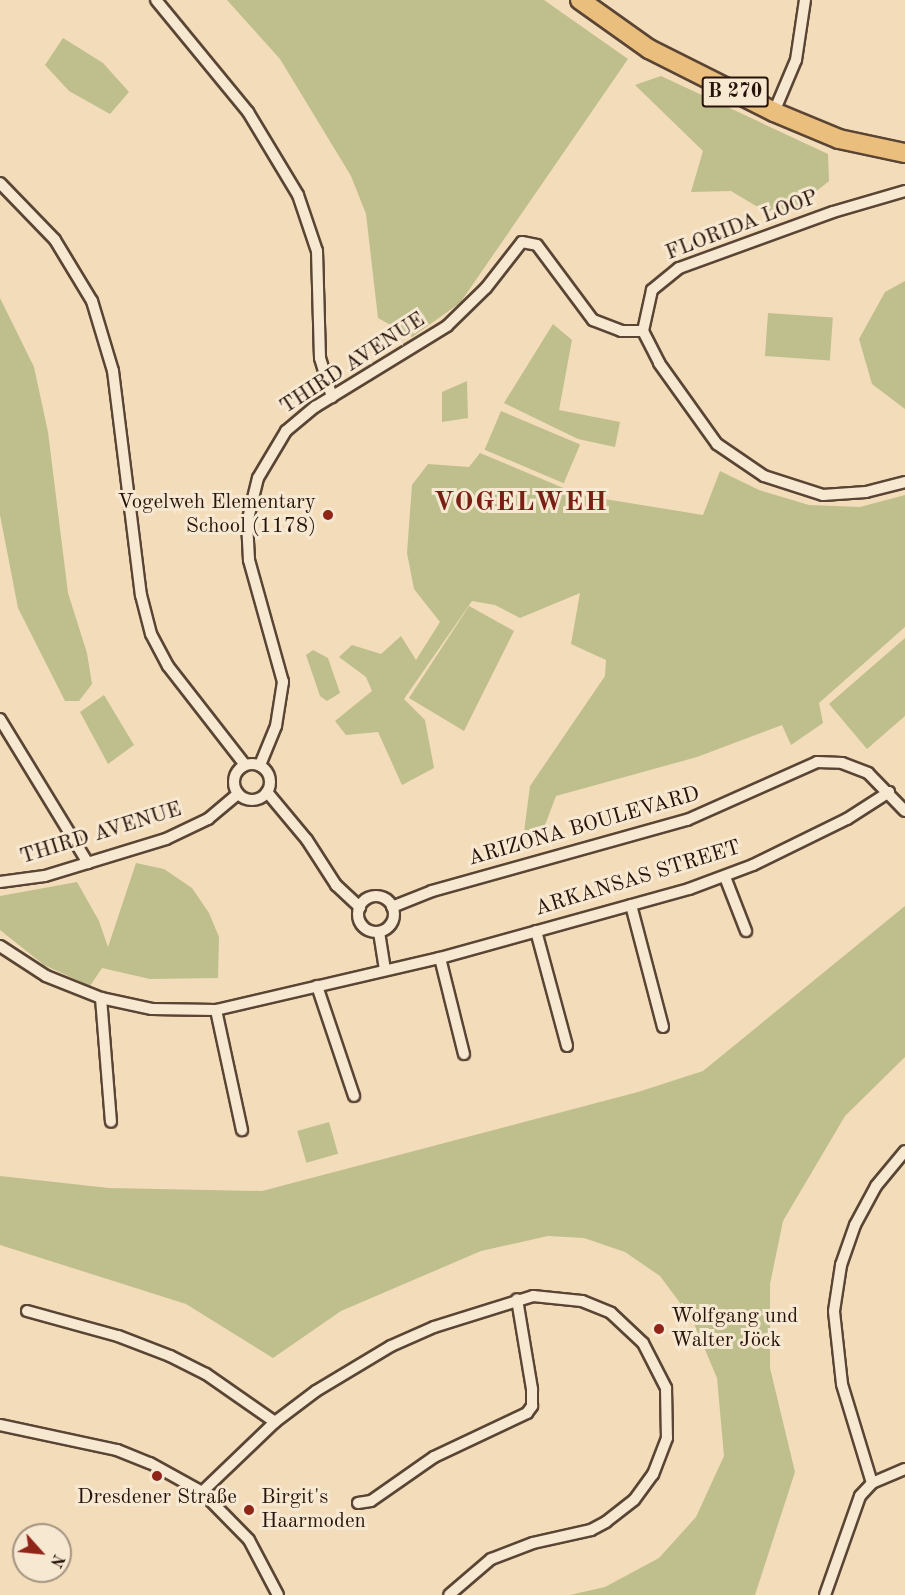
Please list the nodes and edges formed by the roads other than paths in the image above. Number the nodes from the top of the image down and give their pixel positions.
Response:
1 (156, 0) edge
2 (580, 0) edge
3 (805, 0) edge
4 (774, 111) junction
5 (905, 153) edge
6 (0, 183) edge
7 (905, 191) edge
8 (643, 332) junction
9 (332, 397) junction
10 (905, 483) edge
11 (0, 719) edge
12 (245, 765) junction
13 (260, 765) junction
14 (267, 792) junction
15 (889, 792) junction
16 (238, 794) junction
17 (905, 812) edge
18 (88, 863) junction
19 (725, 877) junction
20 (0, 882) edge
21 (631, 905) junction
22 (360, 907) junction
23 (392, 907) junction
24 (536, 931) junction
25 (746, 931) dead end
26 (379, 932) junction
27 (0, 946) edge
28 (440, 958) junction
29 (386, 969) junction
30 (317, 986) junction
31 (101, 998) junction
32 (216, 1010) junction
33 (663, 1027) dead end
34 (567, 1047) dead end
35 (464, 1053) dead end
36 (354, 1096) dead end
37 (111, 1122) dead end
38 (242, 1130) dead end
39 (905, 1151) edge
40 (517, 1299) junction
41 (27, 1311) dead end
42 (275, 1422) junction
43 (0, 1425) edge
44 (905, 1469) edge
45 (872, 1483) junction
46 (202, 1492) junction
47 (358, 1503) dead end
48 (278, 1595) edge
49 (449, 1595) edge
50 (825, 1595) edge

1 - 9 street
2 - 4 main road, B 270
3 - 4 street
4 - 5 main road, B 270
6 - 12 street
7 - 8 street, FLORIDA LOOP
8 - 9 street, THIRD AVENUE
8 - 10 street
9 - 13 street, THIRD AVENUE
11 - 18 street
12 - 13 street
12 - 16 street
13 - 14 street
14 - 16 street
14 - 22 street
15 - 17 street, ARIZONA BOULEVARD
15 - 19 street, ARKANSAS STREET
15 - 23 street, ARIZONA BOULEVARD
16 - 18 street, THIRD AVENUE
18 - 20 street, THIRD AVENUE
19 - 21 street, ARKANSAS STREET
19 - 25 street
21 - 24 street, ARKANSAS STREET
21 - 33 street
22 - 23 street
22 - 26 street
23 - 26 street
24 - 28 street, ARKANSAS STREET
24 - 34 street
26 - 29 street
27 - 31 street, ARKANSAS STREET
28 - 29 street, ARKANSAS STREET
28 - 35 street
29 - 30 street, ARKANSAS STREET
30 - 32 street, ARKANSAS STREET
30 - 36 street
31 - 32 street, ARKANSAS STREET
31 - 37 street
32 - 38 street
39 - 45 street
40 - 42 street
40 - 47 street
40 - 49 street
41 - 42 street
42 - 46 street
43 - 46 street
44 - 45 street
45 - 50 street
46 - 48 street

